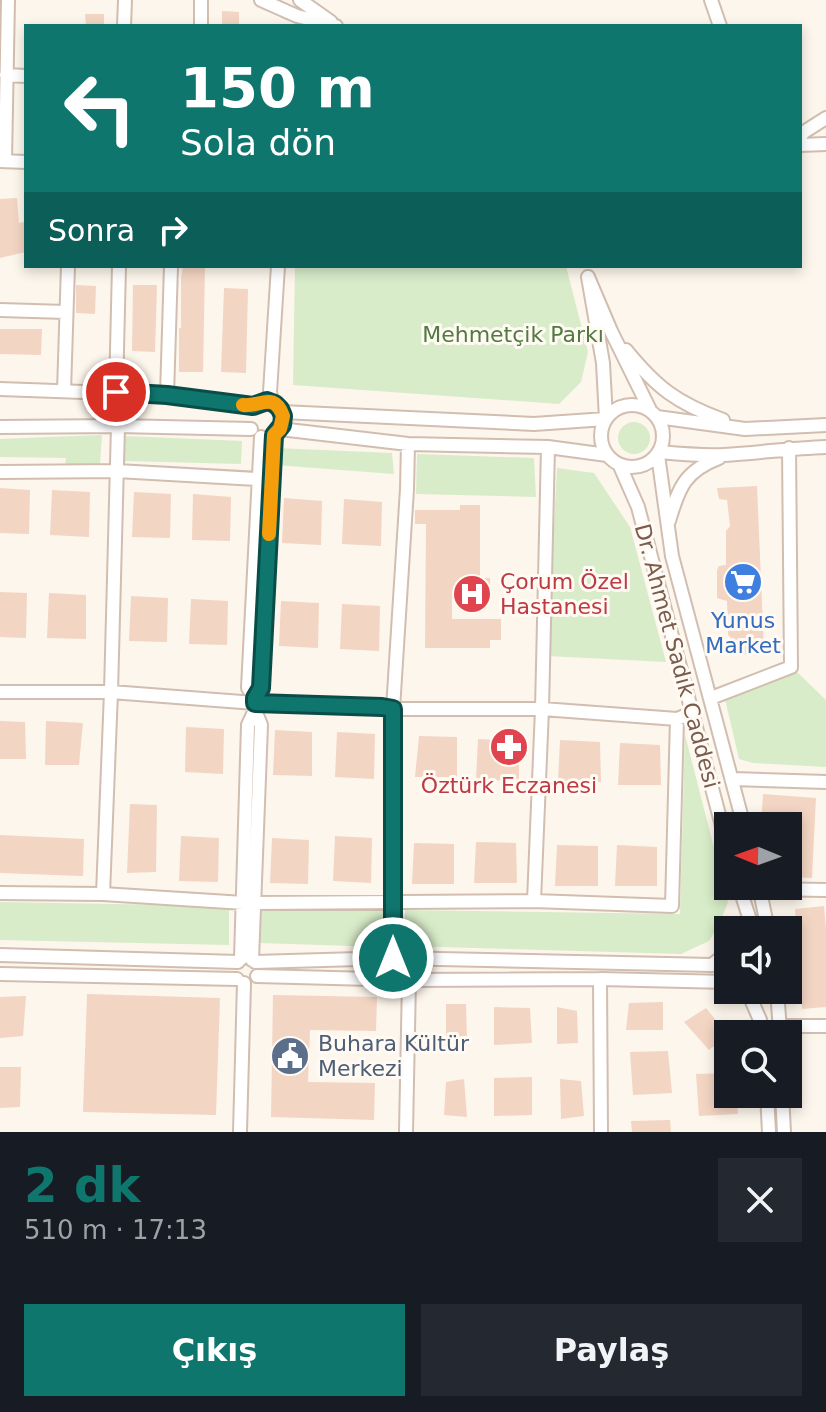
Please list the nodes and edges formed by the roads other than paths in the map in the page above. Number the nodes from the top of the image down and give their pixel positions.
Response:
1 (125, 0) edge
2 (201, 0) edge
3 (261, 0) edge
4 (300, 0) edge
5 (711, 0) edge
6 (5, 5) edge
7 (296, 21) edge
8 (124, 24) edge
9 (201, 24) edge
10 (321, 24) edge
11 (334, 24) edge
12 (719, 24) edge
13 (6, 75) junction
14 (24, 76) edge
15 (826, 118) edge
16 (802, 134) edge
17 (826, 144) edge
18 (802, 145) edge
19 (3, 161) edge
20 (24, 162) edge
21 (68, 268) edge
22 (119, 268) edge
23 (171, 268) edge
24 (278, 268) edge
25 (585, 271) edge
26 (0, 310) edge
27 (66, 312) junction
28 (611, 331) junction
29 (0, 389) edge
30 (64, 391) junction
31 (116, 392) junction
32 (167, 395) junction
33 (272, 402) junction
34 (253, 406) junction
35 (282, 412) junction
36 (653, 413) junction
37 (606, 419) junction
38 (826, 425) edge
39 (118, 426) junction
40 (0, 427) edge
41 (745, 429) junction
42 (267, 433) junction
43 (408, 444) junction
44 (548, 447) junction
45 (826, 447) edge
46 (789, 448) junction
47 (659, 454) junction
48 (607, 455) junction
49 (727, 455) junction
50 (620, 466) junction
51 (117, 471) junction
52 (0, 472) edge
53 (258, 479) junction
54 (667, 528) junction
55 (0, 692) edge
56 (111, 692) junction
57 (711, 698) junction
58 (255, 704) junction
59 (393, 709) junction
60 (542, 709) junction
61 (692, 713) junction
62 (677, 719) junction
63 (733, 779) junction
64 (826, 782) edge
65 (718, 812) edge
66 (741, 812) edge
67 (802, 889) edge
68 (826, 890) edge
69 (0, 893) edge
70 (103, 894) junction
71 (534, 901) junction
72 (249, 902) junction
73 (393, 902) junction
74 (0, 955) edge
75 (393, 958) junction
76 (246, 961) junction
77 (714, 963) edge
78 (0, 974) edge
79 (257, 976) junction
80 (600, 979) junction
81 (409, 980) junction
82 (241, 981) junction
83 (714, 982) edge
84 (826, 1026) edge
85 (802, 1028) edge
86 (768, 1108) edge
87 (783, 1108) edge
88 (240, 1132) edge
89 (406, 1132) edge
90 (601, 1132) edge
91 (769, 1132) edge
92 (784, 1132) edge

1 - 8 street
2 - 9 street
3 - 7 street
4 - 11 street
5 - 12 street
6 - 13 street
7 - 10 street
13 - 14 street
13 - 19 street
15 - 16 street
17 - 18 street
19 - 20 street
21 - 27 street
22 - 31 street
23 - 32 street
24 - 33 street
25 - 28 street
25 - 37 street
26 - 27 street
27 - 30 street
28 - 36 street
28 - 41 street
29 - 30 street
30 - 31 street
31 - 32 street
32 - 34 street
33 - 34 street
33 - 35 street
34 - 42 street
35 - 37 street
35 - 42 street
36 - 37 street
36 - 41 street
36 - 47 street
37 - 48 street
38 - 41 street
39 - 40 street
39 - 42 street
39 - 51 street
42 - 43 street
42 - 53 street
42 - 58 street
43 - 44 street
43 - 59 street
44 - 48 street
44 - 60 street
45 - 46 street
46 - 49 street
46 - 57 street
47 - 49 street
47 - 50 street
47 - 54 street
48 - 50 street
49 - 54 street
50 - 61 street, Dr. Ahmet Sadık Caddesi
51 - 52 street
51 - 53 street
51 - 56 street
53 - 58 street
54 - 57 street
55 - 56 street
56 - 58 street
56 - 70 street
57 - 63 street
58 - 59 street
58 - 72 street
59 - 60 street
59 - 73 street
60 - 62 street
60 - 71 street
61 - 62 street
61 - 65 street, Dr. Ahmet Sadık Caddesi
62 - 71 street
63 - 64 street
63 - 66 street
67 - 68 street
69 - 70 street
70 - 72 street
71 - 73 street
72 - 73 street
72 - 76 street
73 - 75 street
74 - 76 street
75 - 76 street
75 - 77 street
76 - 79 street
76 - 82 street
78 - 82 street
79 - 81 street
79 - 82 street
80 - 81 street
80 - 83 street
80 - 90 street
81 - 89 street
82 - 88 street
84 - 85 street
86 - 91 street
87 - 92 street

